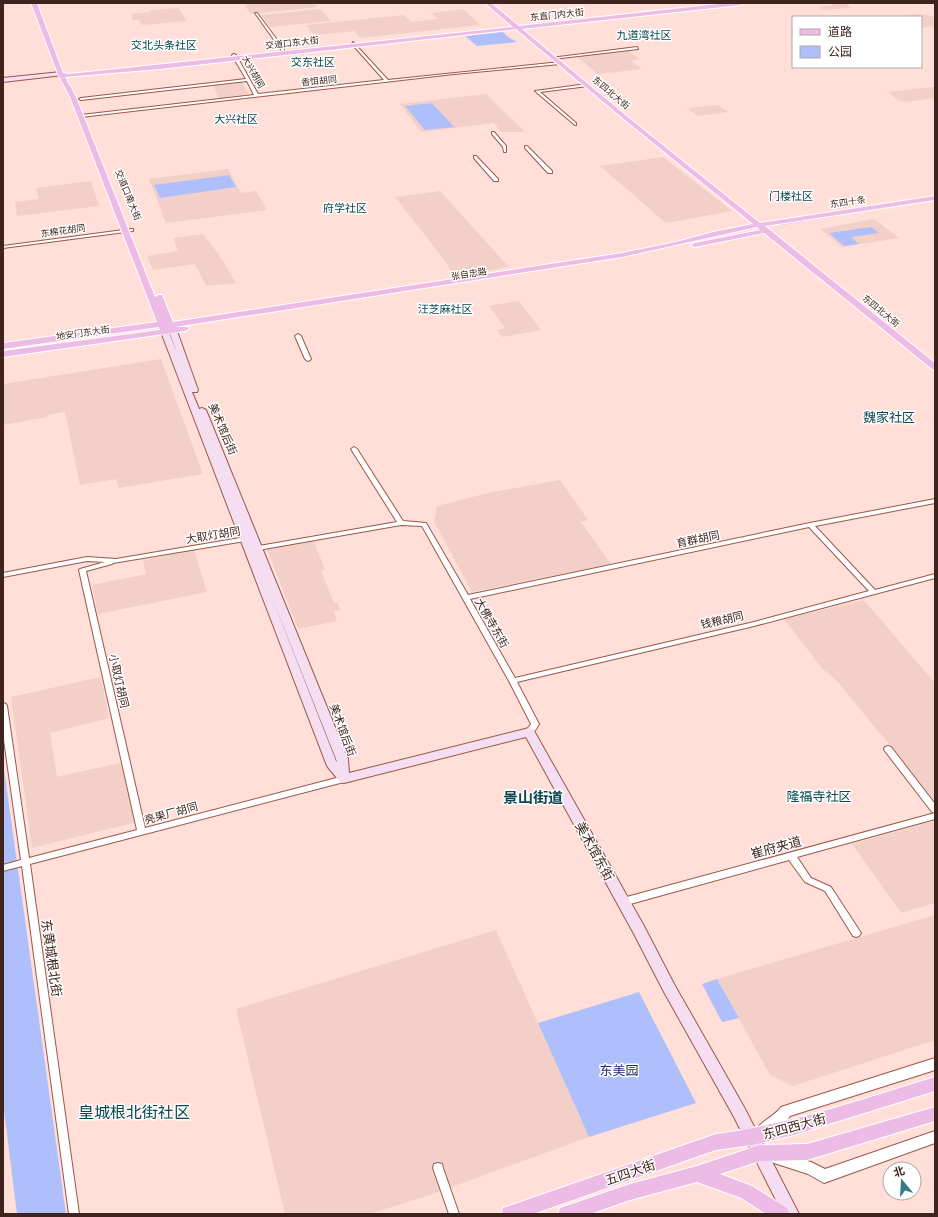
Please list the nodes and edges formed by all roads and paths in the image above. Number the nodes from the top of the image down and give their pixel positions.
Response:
1 (34, 3) edge
2 (40, 3) edge
3 (488, 3) edge
4 (722, 3) edge
5 (741, 3) edge
6 (256, 14) dead end
7 (516, 27) junction
8 (355, 44) junction
9 (636, 48) dead end
10 (283, 50) junction
11 (235, 57) junction
12 (553, 58) junction
13 (560, 63) junction
14 (66, 75) junction
15 (3, 80) edge
16 (248, 80) junction
17 (387, 81) junction
18 (587, 85) junction
19 (257, 96) junction
20 (81, 99) junction
21 (84, 116) junction
22 (574, 124) dead end
23 (494, 133) dead end
24 (526, 147) dead end
25 (505, 151) dead end
26 (475, 157) dead end
27 (550, 172) dead end
28 (496, 180) dead end
29 (935, 198) edge
30 (935, 204) edge
31 (765, 228) junction
32 (128, 230) junction
33 (3, 248) edge
34 (168, 328) junction
35 (298, 336) dead end
36 (3, 346) edge
37 (3, 354) edge
38 (308, 359) dead end
39 (935, 367) edge
40 (354, 449) dead end
41 (935, 501) edge
42 (402, 523) junction
43 (810, 525) junction
44 (246, 539) junction
45 (258, 548) junction
46 (116, 561) junction
47 (3, 575) edge
48 (935, 576) edge
49 (874, 592) junction
50 (465, 598) junction
51 (513, 681) junction
52 (3, 706) edge
53 (528, 732) junction
54 (888, 749) dead end
55 (344, 779) junction
56 (935, 810) edge
57 (935, 816) edge
58 (142, 832) junction
59 (791, 856) junction
60 (26, 862) junction
61 (3, 868) edge
62 (623, 902) junction
63 (856, 933) dead end
64 (935, 1064) edge
65 (935, 1084) edge
66 (935, 1114) edge
67 (752, 1137) junction
68 (935, 1137) edge
69 (760, 1153) junction
70 (438, 1168) dead end
71 (698, 1174) junction
72 (74, 1214) edge
73 (454, 1214) edge
74 (509, 1214) edge
75 (566, 1214) edge
76 (781, 1214) edge
77 (791, 1214) edge

1 - 14 main road
2 - 14 main road
3 - 7 main road, 东四北大街
4 - 7 main road, 东直门内大街
5 - 7 main road, 东直门内大街
6 - 10 street
7 - 8 main road, 交道口东大街
7 - 12 main road, 东四北大街
8 - 10 main road, 交道口东大街
8 - 11 main road, 交道口东大街
8 - 17 street
9 - 12 street
10 - 11 main road, 交道口东大街
11 - 14 main road, 交道口东大街
11 - 16 street, 大兴胡同
12 - 13 main road, 东四北大街
13 - 17 street, 香饵胡同
13 - 18 main road, 东四北大街
14 - 15 main road
14 - 20 main road, 交道口南大街
14 - 21 main road, 交道口南大街
16 - 19 street, 大兴胡同
16 - 20 street
17 - 19 street, 香饵胡同
18 - 22 street
18 - 31 main road, 东四北大街
19 - 21 street, 香饵胡同
20 - 21 main road, 交道口南大街
21 - 32 main road, 交道口南大街
23 - 25 street
24 - 27 street
26 - 28 street
29 - 31 main road, 东四十条
30 - 31 main road, 东四十条
31 - 34 main road, 张自忠路
31 - 39 main road, 东四北大街
32 - 33 street, 东棉花胡同
32 - 34 main road, 交道口南大街
34 - 36 main road, 地安门东大街
34 - 37 main road, 地安门东大街
34 - 44 main road, 美术馆后街
34 - 45 main road, 美术馆后街
35 - 38 street
40 - 42 street
41 - 43 street, 育群胡同
42 - 45 street
42 - 50 street, 大佛寺东街
43 - 49 street
43 - 50 street, 育群胡同
44 - 45 street, 大取灯胡同
44 - 46 street, 大取灯胡同
44 - 55 main road, 美术馆后街
45 - 55 main road, 美术馆后街
46 - 47 street, 大取灯胡同
46 - 58 street, 小取灯胡同
48 - 49 street, 钱粮胡同
49 - 51 street, 钱粮胡同
50 - 51 street, 大佛寺东街
51 - 53 street, 大佛寺东街
52 - 60 street, 东黄城根北街
53 - 55 main road
53 - 62 main road, 美术馆东街
54 - 56 street
55 - 58 street, 亮果厂胡同
57 - 59 street, 崔府夹道
58 - 60 street, 亮果厂胡同
59 - 62 street, 崔府夹道
59 - 63 street
60 - 61 street, 亮果厂胡同
60 - 72 street, 东黄城根北街
62 - 67 main road, 美术馆东街
64 - 67 street, 东四西大街
65 - 67 main road, 东四西大街
66 - 69 main road, 东四西大街
67 - 69 main road, 美术馆东街
67 - 74 main road, 五四大街
68 - 69 street, 东四西大街
69 - 71 main road, 五四大街
69 - 77 main road, 美术馆东街
70 - 73 street
71 - 75 main road, 五四大街
71 - 76 main road

